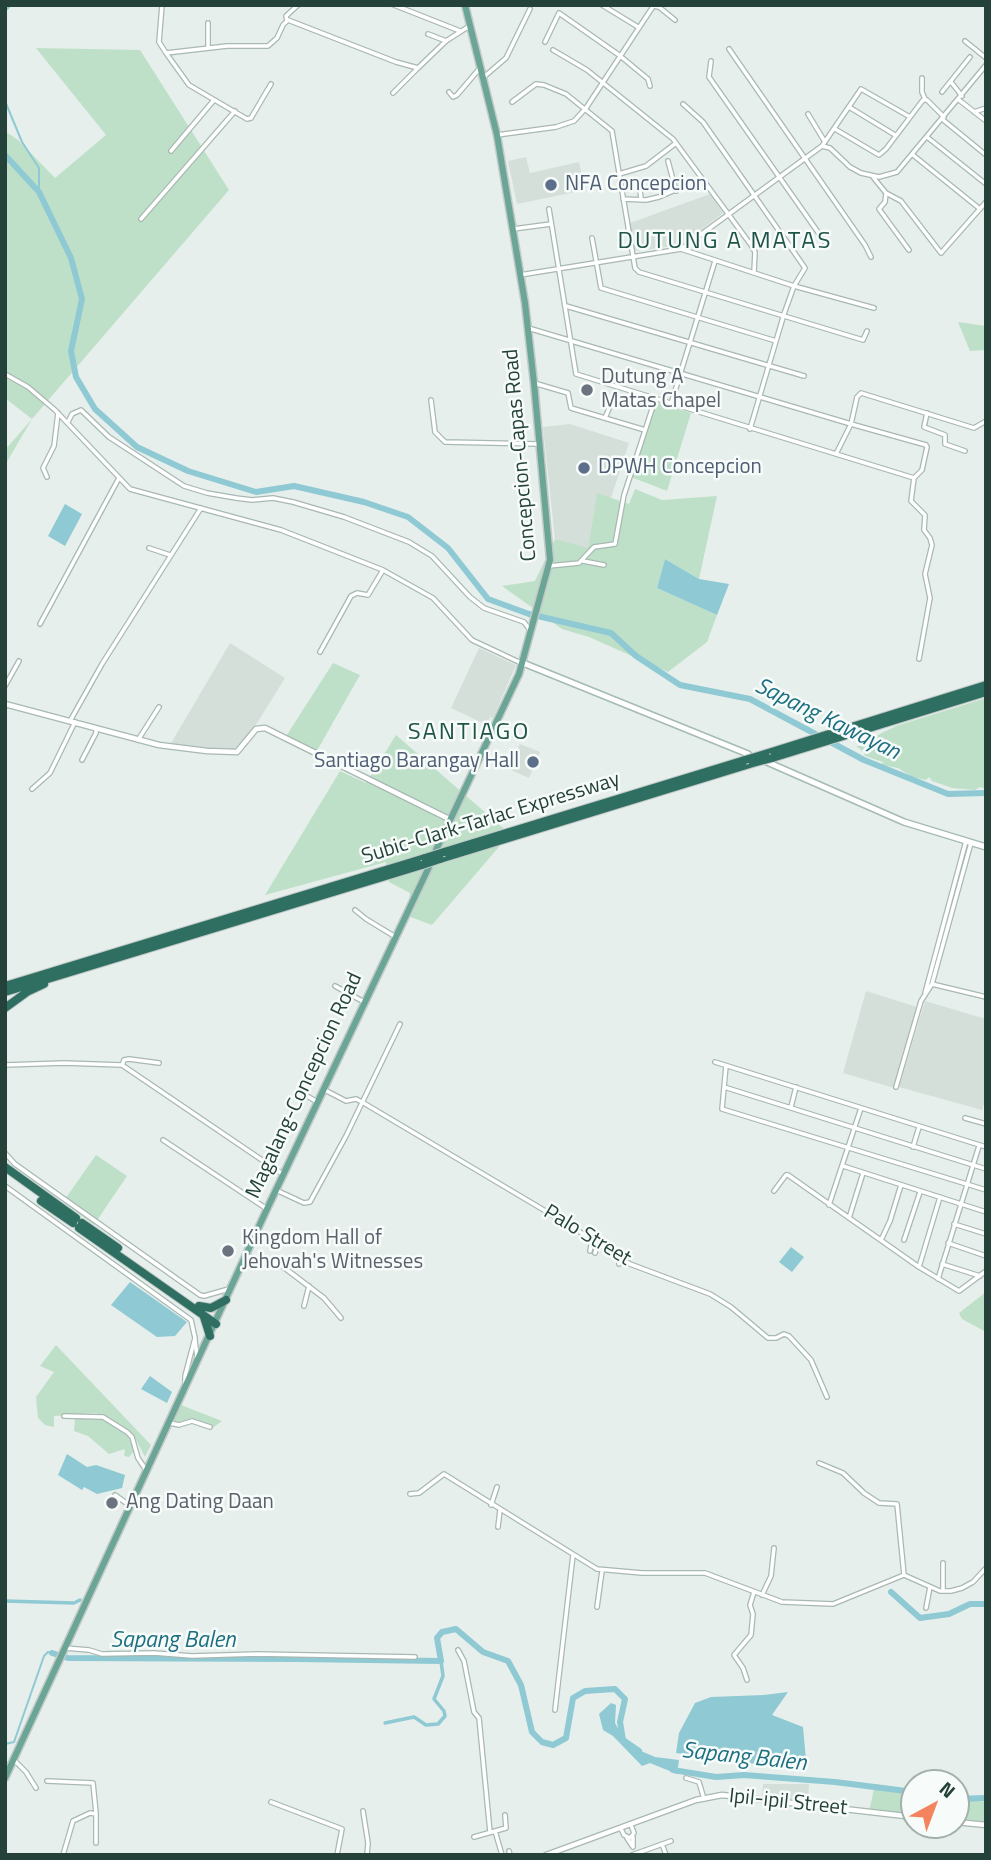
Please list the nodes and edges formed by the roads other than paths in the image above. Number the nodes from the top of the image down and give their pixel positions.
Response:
1 (162, 5) edge
2 (298, 5) edge
3 (394, 5) edge
4 (466, 5) edge
5 (602, 5) edge
6 (654, 6) edge
7 (530, 9) dead end
8 (675, 20) dead end
9 (287, 21) junction
10 (208, 23) dead end
11 (471, 25) junction
12 (638, 27) junction
13 (460, 31) junction
14 (428, 34) dead end
15 (446, 41) junction
16 (965, 41) dead end
17 (545, 42) dead end
18 (208, 48) junction
19 (729, 49) dead end
20 (553, 50) dead end
21 (166, 53) junction
22 (620, 55) junction
23 (970, 57) dead end
24 (986, 58) edge
25 (711, 61) dead end
26 (482, 65) junction
27 (986, 65) edge
28 (418, 68) junction
29 (485, 76) junction
30 (922, 79) dead end
31 (951, 82) junction
32 (602, 83) junction
33 (271, 84) dead end
34 (650, 86) dead end
35 (449, 92) dead end
36 (942, 92) dead end
37 (393, 93) dead end
38 (960, 98) junction
39 (925, 99) junction
40 (214, 100) junction
41 (512, 102) dead end
42 (683, 104) dead end
43 (849, 107) junction
44 (586, 108) junction
45 (986, 108) edge
46 (235, 111) junction
47 (974, 112) junction
48 (808, 114) dead end
49 (910, 117) junction
50 (943, 118) junction
51 (986, 121) edge
52 (835, 129) junction
53 (497, 135) junction
54 (896, 135) junction
55 (927, 137) junction
56 (676, 143) junction
57 (824, 144) junction
58 (171, 151) dead end
59 (913, 155) junction
60 (986, 155) edge
61 (805, 158) junction
62 (668, 161) dead end
63 (619, 174) junction
64 (780, 176) junction
65 (873, 177) junction
66 (702, 179) junction
67 (639, 181) dead end
68 (986, 184) edge
69 (676, 191) junction
70 (886, 193) junction
71 (754, 195) junction
72 (623, 199) junction
73 (641, 199) junction
74 (986, 202) edge
75 (549, 209) dead end
76 (980, 209) junction
77 (728, 214) junction
78 (141, 219) dead end
79 (551, 223) junction
80 (513, 229) junction
81 (592, 238) dead end
82 (827, 245) dead end
83 (681, 249) junction
84 (909, 250) dead end
85 (633, 256) junction
86 (871, 257) dead end
87 (715, 261) junction
88 (596, 263) junction
89 (559, 268) junction
90 (754, 272) junction
91 (520, 275) junction
92 (794, 286) junction
93 (705, 292) junction
94 (566, 306) junction
95 (874, 308) dead end
96 (785, 314) junction
97 (697, 317) junction
98 (528, 328) junction
99 (867, 331) dead end
100 (570, 341) junction
101 (776, 341) junction
102 (690, 343) junction
103 (768, 365) junction
104 (681, 373) junction
105 (5, 374) edge
106 (804, 376) dead end
107 (534, 383) junction
108 (760, 397) junction
109 (613, 398) dead end
110 (431, 400) dead end
111 (655, 400) junction
112 (671, 404) junction
113 (571, 408) junction
114 (927, 412) junction
115 (58, 413) junction
116 (571, 415) dead end
117 (605, 418) junction
118 (986, 421) edge
119 (68, 422) junction
120 (850, 424) junction
121 (750, 429) junction
122 (645, 430) junction
123 (540, 444) junction
124 (965, 451) dead end
125 (836, 454) junction
126 (47, 477) dead end
127 (119, 478) junction
128 (914, 478) junction
129 (201, 508) junction
130 (149, 548) dead end
131 (170, 555) junction
132 (583, 561) junction
133 (604, 565) dead end
134 (549, 566) junction
135 (383, 570) junction
136 (40, 624) dead end
137 (532, 629) junction
138 (320, 652) dead end
139 (919, 659) dead end
140 (19, 661) dead end
141 (523, 663) junction
142 (986, 685) edge
143 (5, 686) edge
144 (986, 692) edge
145 (5, 704) edge
146 (159, 707) dead end
147 (73, 721) junction
148 (96, 727) junction
149 (855, 729) junction
150 (138, 740) junction
151 (768, 758) junction
152 (749, 759) junction
153 (82, 760) dead end
154 (32, 789) dead end
155 (451, 820) junction
156 (968, 841) junction
157 (986, 847) edge
158 (440, 854) junction
159 (425, 863) junction
160 (355, 909) dead end
161 (394, 936) junction
162 (69, 972) junction
163 (927, 982) junction
164 (932, 984) junction
165 (5, 986) edge
166 (335, 986) dead end
167 (5, 992) edge
168 (925, 995) junction
169 (986, 997) edge
170 (364, 1002) junction
171 (5, 1008) edge
172 (400, 1024) dead end
173 (715, 1062) dead end
174 (159, 1063) dead end
175 (5, 1065) edge
176 (122, 1065) junction
177 (726, 1066) junction
178 (724, 1087) junction
179 (796, 1087) junction
180 (896, 1087) dead end
181 (323, 1089) junction
182 (304, 1094) dead end
183 (317, 1102) junction
184 (362, 1102) junction
185 (791, 1107) junction
186 (861, 1108) junction
187 (965, 1118) dead end
188 (986, 1124) edge
189 (919, 1127) junction
190 (855, 1128) junction
191 (163, 1140) dead end
192 (979, 1146) junction
193 (913, 1147) junction
194 (986, 1147) edge
195 (848, 1148) junction
196 (5, 1153) edge
197 (842, 1166) junction
198 (973, 1166) junction
199 (5, 1167) edge
200 (986, 1170) edge
201 (863, 1173) junction
202 (5, 1174) edge
203 (284, 1175) junction
204 (966, 1184) junction
205 (901, 1185) junction
206 (5, 1186) edge
207 (276, 1190) junction
208 (986, 1190) edge
209 (774, 1191) dead end
210 (920, 1191) junction
211 (940, 1197) junction
212 (960, 1203) junction
213 (829, 1205) junction
214 (267, 1209) junction
215 (986, 1212) edge
216 (849, 1219) junction
217 (78, 1223) junction
218 (954, 1224) junction
219 (986, 1234) edge
220 (589, 1238) junction
221 (881, 1240) junction
222 (904, 1240) dead end
223 (583, 1241) dead end
224 (948, 1243) junction
225 (598, 1244) junction
226 (246, 1255) junction
227 (986, 1256) edge
228 (619, 1257) junction
229 (619, 1264) dead end
230 (942, 1264) junction
231 (919, 1267) junction
232 (986, 1271) edge
233 (980, 1276) junction
234 (938, 1279) junction
235 (309, 1286) junction
236 (232, 1289) junction
237 (226, 1300) junction
238 (304, 1306) dead end
239 (198, 1308) junction
240 (341, 1318) dead end
241 (217, 1321) junction
242 (210, 1336) junction
243 (195, 1338) junction
244 (198, 1363) junction
245 (186, 1389) junction
246 (827, 1397) dead end
247 (64, 1416) dead end
248 (170, 1423) junction
249 (210, 1427) dead end
250 (819, 1463) dead end
251 (147, 1471) junction
252 (496, 1487) dead end
253 (410, 1494) dead end
254 (115, 1495) dead end
255 (491, 1505) junction
256 (131, 1506) junction
257 (500, 1510) junction
258 (498, 1527) dead end
259 (774, 1548) dead end
260 (573, 1555) junction
261 (943, 1563) dead end
262 (986, 1568) edge
263 (602, 1571) junction
264 (904, 1575) junction
265 (930, 1587) junction
266 (943, 1591) junction
267 (754, 1592) junction
268 (762, 1595) junction
269 (597, 1607) dead end
270 (926, 1608) dead end
271 (64, 1650) junction
272 (458, 1650) dead end
273 (415, 1657) dead end
274 (747, 1680) dead end
275 (555, 1710) dead end
276 (14, 1760) junction
277 (5, 1779) edge
278 (686, 1779) dead end
279 (47, 1781) dead end
280 (36, 1788) dead end
281 (704, 1798) junction
282 (271, 1802) dead end
283 (363, 1811) dead end
284 (96, 1813) junction
285 (505, 1815) dead end
286 (900, 1815) edge
287 (631, 1825) junction
288 (621, 1829) junction
289 (493, 1832) junction
290 (474, 1837) dead end
291 (630, 1837) junction
292 (671, 1841) dead end
293 (96, 1843) dead end
294 (662, 1844) junction
295 (635, 1854) edge
296 (63, 1855) edge
297 (337, 1855) edge
298 (367, 1855) edge
299 (502, 1855) edge
300 (546, 1855) edge
301 (666, 1855) edge

1 - 21 street
2 - 9 street
3 - 13 street
4 - 11 main road, Concepcion-Capas Road
5 - 12 street
6 - 8 street
6 - 12 street
7 - 29 street
9 - 18 street
9 - 28 street
10 - 18 street
11 - 13 street
11 - 26 main road, Concepcion-Capas Road
12 - 22 street
13 - 15 street
14 - 15 street
15 - 28 street
16 - 24 street
17 - 22 street
18 - 21 street
19 - 61 street
20 - 32 street
21 - 40 street
22 - 32 street
22 - 34 street
23 - 31 street
25 - 64 street
26 - 29 main road, Concepcion-Capas Road
26 - 35 street
27 - 38 street
28 - 37 street
29 - 53 main road, Concepcion-Capas Road
30 - 39 street
31 - 36 street
31 - 38 street
32 - 44 street
32 - 56 street
33 - 46 street
38 - 47 street
38 - 50 street
39 - 49 street
39 - 50 street
40 - 46 street
40 - 58 street
41 - 44 street
42 - 71 street
43 - 49 street
43 - 52 street
43 - 54 street
44 - 53 street
44 - 63 street
45 - 47 street
46 - 78 street
47 - 51 street
48 - 57 street
49 - 54 street
50 - 55 street
50 - 60 street
52 - 54 street
52 - 57 street
53 - 80 main road, Concepcion-Capas Road
55 - 59 street
55 - 68 street
56 - 63 street
56 - 66 street
57 - 61 street
57 - 65 street
59 - 65 street
59 - 76 street
61 - 64 street
61 - 86 street
62 - 69 street
63 - 72 street
64 - 71 street
64 - 82 street
65 - 70 street
66 - 69 street
66 - 77 street
67 - 73 street
69 - 73 street
70 - 76 street
70 - 84 street
71 - 77 street
71 - 92 street
72 - 73 street
72 - 85 street
74 - 76 street
75 - 79 street
77 - 83 street
77 - 90 street
79 - 80 street
79 - 89 street
80 - 91 main road, Concepcion-Capas Road
81 - 88 street
83 - 85 street
83 - 87 street
85 - 88 street
85 - 93 street
87 - 90 street
87 - 93 street
88 - 89 street
88 - 97 street
89 - 91 street
89 - 94 street
90 - 92 street
91 - 98 main road, Concepcion-Capas Road
92 - 95 street
92 - 96 street
93 - 96 street
93 - 97 street
94 - 100 street
94 - 102 street
96 - 99 street
96 - 101 street
97 - 101 street
97 - 102 street
98 - 100 street
98 - 107 main road, Concepcion-Capas Road
100 - 104 street
100 - 111 street
101 - 103 street
102 - 103 street
102 - 104 street
103 - 106 street
103 - 108 street
104 - 108 street
104 - 112 street
105 - 115 street
107 - 113 street
107 - 123 main road, Concepcion-Capas Road
108 - 120 street
108 - 121 street
109 - 117 street
110 - 123 street
111 - 112 street
111 - 122 street
112 - 121 street
113 - 116 street
113 - 117 street
114 - 118 street
114 - 120 street
114 - 124 street
115 - 119 street
115 - 126 street
117 - 122 street
119 - 127 street
119 - 137 street
120 - 125 street
120 - 128 street
121 - 125 street
122 - 132 street
123 - 134 main road, Concepcion-Capas Road
125 - 128 street
127 - 129 street
127 - 136 street
128 - 139 street
129 - 131 street
129 - 135 street
130 - 131 street
131 - 147 street
132 - 133 street
132 - 134 street
134 - 137 main road, Concepcion-Capas Road
135 - 138 street
135 - 141 street
137 - 141 main road, Concepcion-Capas Road
140 - 143 street
141 - 152 main road
141 - 155 main road
142 - 149 highway, Subic-Clark-Tarlac Expressway
144 - 149 highway, Subic-Clark-Tarlac Expressway
145 - 147 street
146 - 150 street
147 - 148 street
147 - 154 street
148 - 150 street
148 - 153 street
149 - 151 highway, Subic-Clark-Tarlac Expressway
150 - 155 street
151 - 152 highway, Subic-Clark-Tarlac Expressway, bridge
151 - 156 main road
152 - 158 highway, Subic-Clark-Tarlac Expressway
155 - 158 main road
156 - 157 main road
156 - 163 street
156 - 164 street
158 - 159 highway, Subic-Clark-Tarlac Expressway, bridge
159 - 161 main road, Magalang-Concepcion Road
159 - 162 highway, Subic-Clark-Tarlac Expressway
159 - 165 highway, Subic-Clark-Tarlac Expressway
160 - 161 street
161 - 170 main road, Magalang-Concepcion Road
162 - 167 highway, Subic-Clark-Tarlac Expressway
162 - 171 highway
163 - 164 street
163 - 168 street
164 - 168 street
164 - 169 street
166 - 170 street
168 - 180 street
170 - 181 main road, Magalang-Concepcion Road
172 - 184 street
173 - 177 street
174 - 176 street
175 - 176 street
176 - 203 street
177 - 178 street
177 - 179 street
178 - 185 street
178 - 195 street
179 - 185 street
179 - 186 street
181 - 183 main road, Magalang-Concepcion Road
181 - 184 street, Palo Street
182 - 183 street
183 - 203 main road, Magalang-Concepcion Road
184 - 207 street
184 - 220 street, Palo Street
185 - 190 street
186 - 189 street
186 - 190 street
187 - 188 street
189 - 192 street
189 - 193 street
190 - 193 street
190 - 195 street
191 - 214 street
192 - 194 street
192 - 198 street
193 - 198 street
195 - 197 street
195 - 204 street
196 - 236 street
197 - 201 street
197 - 213 street
198 - 200 street
198 - 204 street
199 - 217 highway
201 - 205 street
201 - 216 street
202 - 217 highway
203 - 207 main road, Magalang-Concepcion Road
204 - 208 street
204 - 212 street
205 - 210 street
205 - 221 street
206 - 243 street
207 - 214 main road, Magalang-Concepcion Road
209 - 213 street
210 - 211 street
210 - 222 street
211 - 212 street
211 - 231 street
212 - 215 street
212 - 218 street
213 - 216 street
214 - 226 main road, Magalang-Concepcion Road
216 - 221 street
217 - 239 highway
218 - 219 street
218 - 224 street
220 - 223 street
220 - 225 street, Palo Street
220 - 225 street
221 - 231 street
224 - 227 street
224 - 230 street
225 - 228 street, Palo Street
226 - 235 street
226 - 236 main road, Magalang-Concepcion Road
228 - 229 street
228 - 246 street, Palo Street
230 - 233 street
230 - 234 street
231 - 234 street
232 - 233 street
233 - 234 street
235 - 238 street
235 - 240 street
236 - 237 main road, Magalang-Concepcion Road
237 - 239 highway
237 - 241 main road, Magalang-Concepcion Road
239 - 241 highway
239 - 242 highway
241 - 242 main road, Magalang-Concepcion Road
242 - 244 main road, Magalang-Concepcion Road
243 - 244 street
243 - 245 street
244 - 245 main road, Magalang-Concepcion Road
245 - 248 main road, Magalang-Concepcion Road
247 - 251 street
248 - 249 street
248 - 251 main road, Magalang-Concepcion Road
250 - 264 street
251 - 256 main road, Magalang-Concepcion Road
252 - 255 street
253 - 255 street
254 - 256 street
255 - 257 street
256 - 271 main road, Magalang-Concepcion Road
257 - 258 street
257 - 260 street
259 - 268 street
260 - 263 street
260 - 275 street
261 - 266 street
262 - 266 street
263 - 267 street
263 - 269 street
264 - 265 street
264 - 268 street
265 - 266 street
265 - 270 street
267 - 268 street
267 - 274 street
271 - 273 street
271 - 276 main road, Magalang-Concepcion Road
272 - 289 street
276 - 277 main road, Magalang-Concepcion Road
276 - 280 street
278 - 281 street
279 - 284 street
281 - 286 street, Ipil-ipil Street
281 - 287 street, Ipil-ipil Street
282 - 297 street
283 - 298 street
284 - 293 street
284 - 296 street
285 - 289 street
287 - 288 street, Ipil-ipil Street
287 - 291 street
288 - 291 street
288 - 300 street, Ipil-ipil Street
289 - 290 street
289 - 299 street
291 - 295 street
292 - 294 street
294 - 295 street
294 - 301 street

